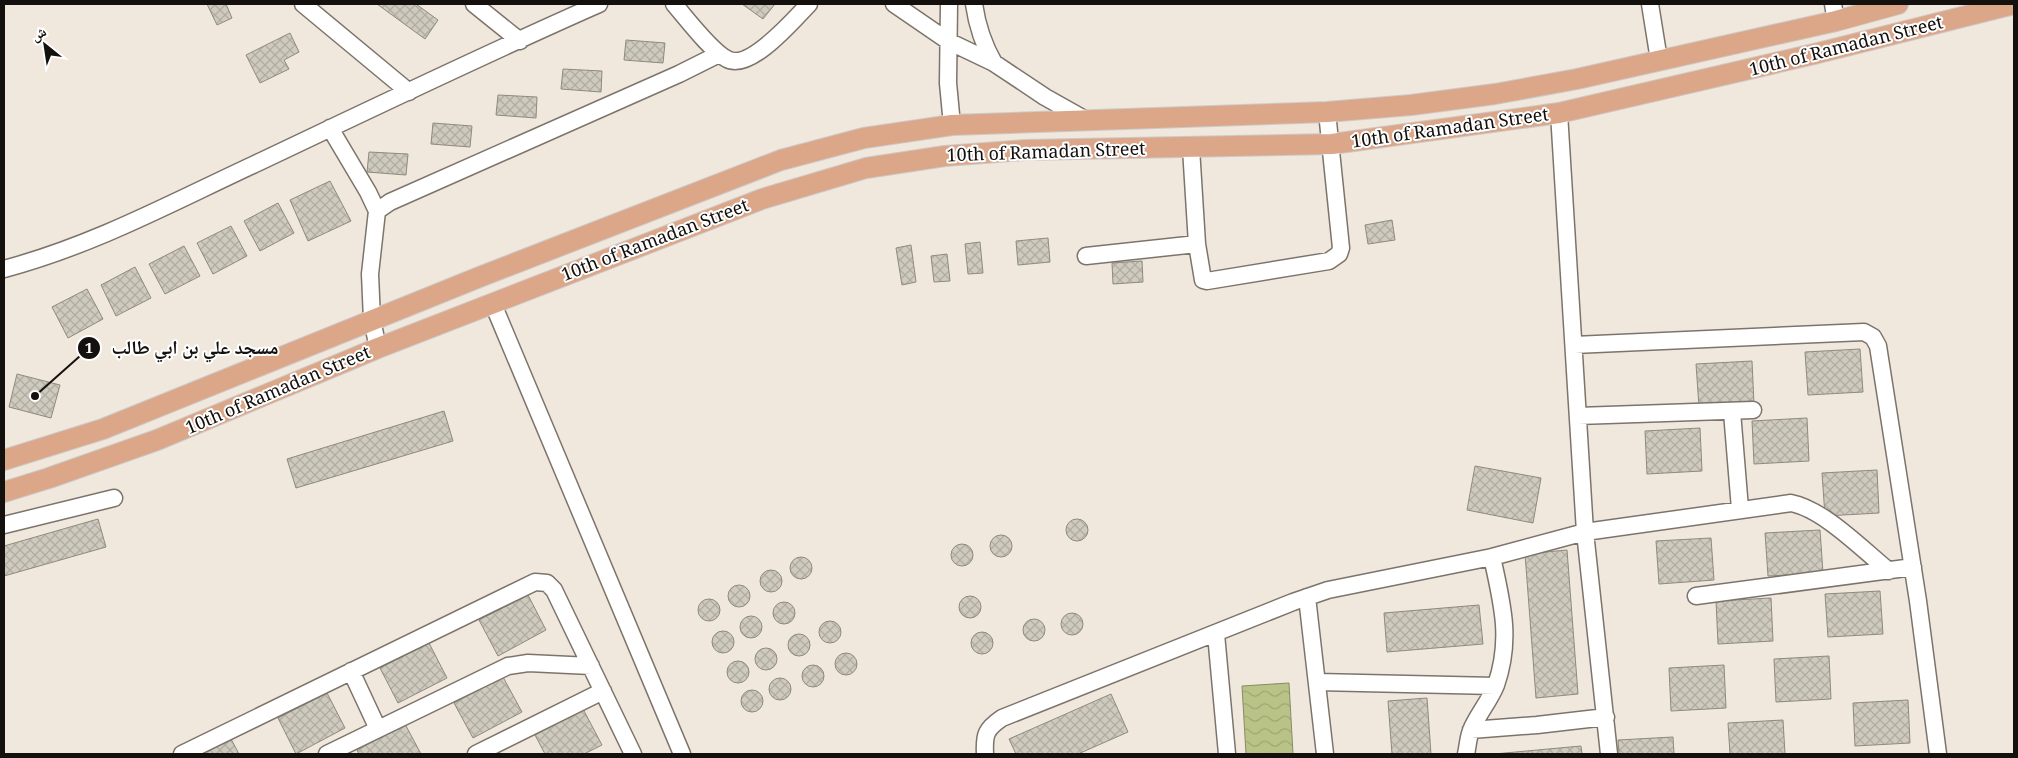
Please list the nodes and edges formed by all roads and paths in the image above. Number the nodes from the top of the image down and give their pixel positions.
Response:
1 (303, 4) edge
2 (474, 4) edge
3 (599, 4) edge
4 (674, 4) edge
5 (809, 4) edge
6 (894, 4) edge
7 (948, 4) edge
8 (974, 4) edge
9 (1650, 4) edge
10 (1898, 4) edge
11 (2014, 4) edge
12 (1834, 12) edge
13 (520, 41) junction
14 (948, 41) junction
15 (719, 54) junction
16 (1659, 60) junction
17 (994, 63) junction
18 (409, 92) junction
19 (1328, 112) junction
20 (1559, 113) junction
21 (1086, 120) junction
22 (952, 125) junction
23 (330, 128) junction
24 (1332, 144) junction
25 (1192, 148) junction
26 (377, 211) junction
27 (1197, 244) junction
28 (1086, 256) dead end
29 (4, 269) edge
30 (493, 304) junction
31 (372, 320) junction
32 (1574, 345) junction
33 (378, 348) junction
34 (1753, 410) dead end
35 (1732, 412) junction
36 (1578, 416) junction
37 (4, 460) edge
38 (5, 487) edge
39 (114, 498) dead end
40 (1740, 509) junction
41 (4, 525) edge
42 (1585, 532) junction
43 (1492, 557) junction
44 (1913, 567) junction
45 (1889, 570) junction
46 (1696, 596) dead end
47 (1306, 597) junction
48 (1216, 634) junction
49 (591, 666) junction
50 (351, 671) junction
51 (1317, 682) junction
52 (1495, 686) junction
53 (603, 691) junction
54 (1606, 717) junction
55 (378, 729) junction
56 (1471, 730) junction
57 (182, 754) edge
58 (330, 754) edge
59 (476, 754) edge
60 (634, 754) edge
61 (682, 754) edge
62 (986, 754) edge
63 (1227, 754) edge
64 (1325, 754) edge
65 (1466, 754) edge
66 (1608, 754) edge
67 (1938, 754) edge

1 - 18 street
2 - 13 street
3 - 13 street
4 - 15 street
5 - 15 street
6 - 14 street
7 - 14 street
8 - 17 street
9 - 16 street
10 - 12 main road, 10th of Ramadan Street
11 - 20 main road, 10th of Ramadan Street
12 - 16 main road, 10th of Ramadan Street
13 - 18 street
14 - 17 street
14 - 22 street
15 - 26 street
16 - 19 main road, 10th of Ramadan Street
17 - 21 street
18 - 23 street
19 - 21 main road, 10th of Ramadan Street
19 - 24 street
20 - 24 main road, 10th of Ramadan Street
20 - 32 street
21 - 22 main road, 10th of Ramadan Street
22 - 31 main road, 10th of Ramadan Street
23 - 26 street
23 - 29 street
24 - 25 main road, 10th of Ramadan Street
24 - 27 street
25 - 27 street
25 - 30 main road, 10th of Ramadan Street
26 - 31 street
27 - 28 street
30 - 33 main road, 10th of Ramadan Street
30 - 61 street
31 - 33 street
31 - 37 main road, 10th of Ramadan Street
32 - 36 street
32 - 44 street
33 - 38 main road, 10th of Ramadan Street
34 - 35 street
35 - 36 street
35 - 40 street
36 - 42 street
39 - 41 street
40 - 42 street
40 - 45 street
42 - 43 street
42 - 54 street
43 - 47 street
43 - 52 street
44 - 45 street
44 - 67 street
45 - 46 street
47 - 48 street
47 - 51 street
48 - 62 street
48 - 63 street
49 - 50 street
49 - 53 street
49 - 55 street
50 - 55 street
50 - 57 street
51 - 52 street
51 - 64 street
52 - 56 street
53 - 59 street
53 - 60 street
54 - 56 street
54 - 66 street
55 - 58 street
56 - 65 street

